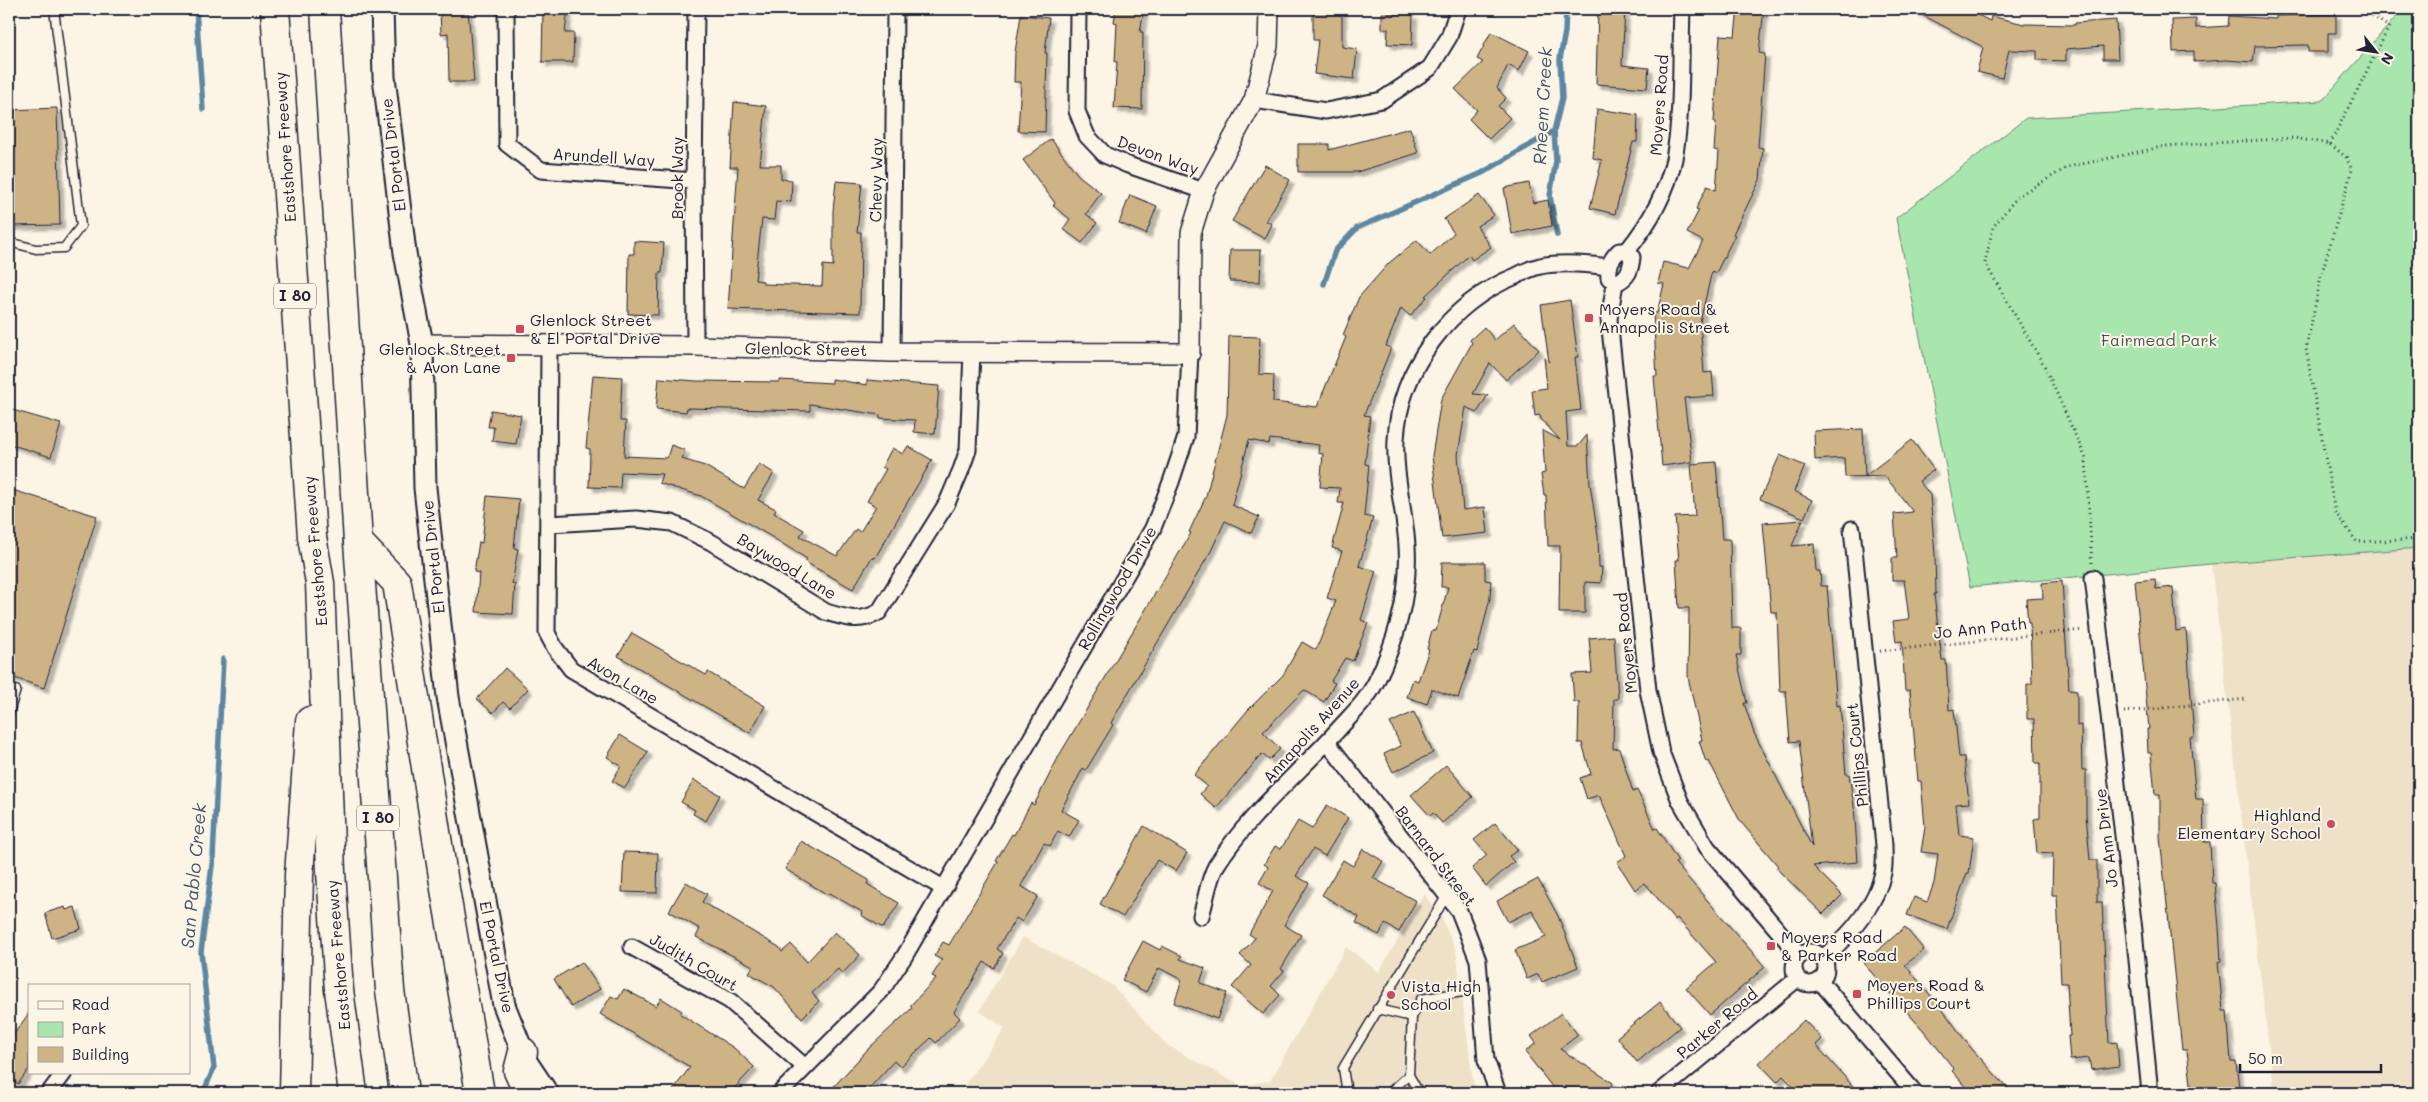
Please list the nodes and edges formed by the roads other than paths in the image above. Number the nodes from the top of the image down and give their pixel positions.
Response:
1 (54, 9) edge
2 (275, 9) edge
3 (325, 9) edge
4 (382, 9) edge
5 (506, 9) edge
6 (696, 9) edge
7 (895, 9) edge
8 (1078, 9) edge
9 (1269, 9) edge
10 (1458, 9) edge
11 (1682, 9) edge
12 (1254, 100) junction
13 (694, 181) junction
14 (1204, 191) junction
15 (9, 242) edge
16 (1627, 251) junction
17 (1608, 267) junction
18 (1615, 283) junction
19 (422, 344) junction
20 (549, 346) junction
21 (695, 346) junction
22 (892, 352) junction
23 (972, 352) junction
24 (1190, 353) junction
25 (549, 524) junction
26 (1852, 529) dead end
27 (358, 542) junction
28 (2093, 578) road end
29 (320, 583) junction
30 (16, 690) dead end
31 (9, 713) edge
32 (1327, 742) junction
33 (943, 888) junction
34 (1446, 895) junction
35 (1201, 916) dead end
36 (632, 947) dead end
37 (1799, 955) junction
38 (1823, 958) junction
39 (1797, 979) junction
40 (1820, 981) junction
41 (1480, 989) junction
42 (1377, 1009) junction
43 (1412, 1017) junction
44 (523, 1052) junction
45 (805, 1067) junction
46 (63, 1074) edge
47 (1409, 1075) junction
48 (49, 1093) edge
49 (294, 1093) edge
50 (353, 1093) edge
51 (404, 1093) edge
52 (480, 1093) edge
53 (528, 1093) edge
54 (547, 1093) edge
55 (780, 1093) edge
56 (1347, 1093) edge
57 (1389, 1093) edge
58 (1419, 1093) edge
59 (1498, 1093) edge
60 (1659, 1093) edge
61 (1915, 1093) edge
62 (2150, 1093) edge

1 - 15 lane
2 - 29 highway, Eastshore Freeway / I 80
3 - 27 highway, I 80
4 - 19 main road, El Portal Drive
5 - 13 street, Arundell Way
6 - 13 street, Brook Way
7 - 22 street, Chevy Way
8 - 14 street, Devon Way
9 - 12 street, Rollingwood Drive
10 - 12 street
11 - 16 street, Moyers Road
12 - 14 street, Rollingwood Drive
13 - 21 street, Brook Way
14 - 24 street, Rollingwood Drive
16 - 17 street, Moyers Road
16 - 18 street
17 - 18 street
17 - 32 street, Annapolis Avenue
18 - 37 street, Moyers Road
19 - 20 street, Glenlock Street
19 - 44 main road, El Portal Drive
20 - 21 street, Glenlock Street
20 - 25 street, Avon Lane
21 - 22 street, Glenlock Street
22 - 23 street, Glenlock Street
23 - 24 street, Glenlock Street
23 - 25 street, Baywood Lane
24 - 33 street, Rollingwood Drive
25 - 33 street, Avon Lane
26 - 38 street, Phillips Court
27 - 51 highway, I 80
27 - 52 highway
28 - 62 street, Jo Ann Drive
29 - 49 highway
29 - 50 highway, Eastshore Freeway / I 80
30 - 31 lane
32 - 34 street, Barnard Street
32 - 35 street, Annapolis Avenue
33 - 45 street, Rollingwood Drive
34 - 41 street, Barnard Street
34 - 42 lane
36 - 45 street, Judith Court
37 - 38 street
37 - 39 street
38 - 40 street
39 - 40 street
39 - 60 street, Parker Road
40 - 61 street
41 - 43 lane
41 - 59 street, Barnard Street
42 - 43 lane
42 - 56 lane
43 - 47 lane
44 - 53 highway
44 - 54 main road, El Portal Drive
45 - 55 street, Rollingwood Drive
46 - 48 street
47 - 57 lane
47 - 58 lane

